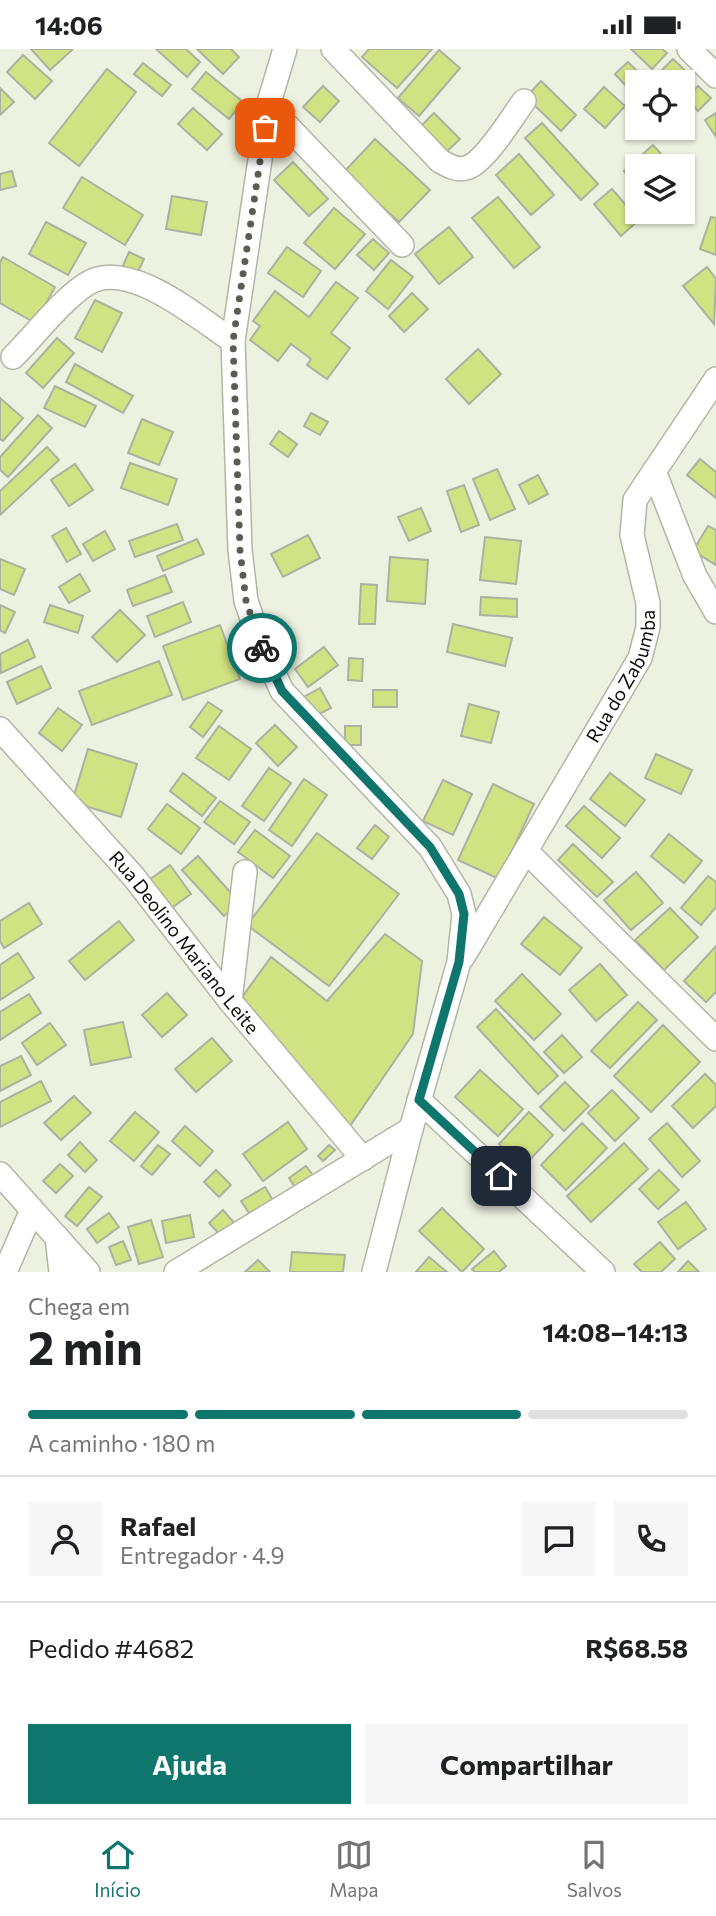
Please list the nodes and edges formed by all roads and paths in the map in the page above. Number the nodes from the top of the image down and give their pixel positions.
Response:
1 (285, 49) edge
2 (333, 49) edge
3 (689, 49) edge
4 (716, 76) edge
5 (524, 101) dead end
6 (268, 106) junction
7 (402, 245) dead end
8 (233, 341) junction
9 (13, 357) dead end
10 (716, 379) edge
11 (654, 471) junction
12 (716, 612) edge
13 (0, 729) edge
14 (526, 851) junction
15 (245, 872) dead end
16 (459, 962) junction
17 (230, 1001) junction
18 (716, 1039) edge
19 (419, 1100) junction
20 (411, 1129) junction
21 (363, 1159) junction
22 (0, 1174) edge
23 (32, 1210) junction
24 (57, 1237) junction
25 (5, 1272) edge
26 (61, 1272) edge
27 (88, 1272) edge
28 (176, 1272) edge
29 (374, 1272) edge
30 (603, 1272) edge

1 - 6 street
2 - 5 street
3 - 4 street
6 - 7 street
6 - 8 street
8 - 9 street
8 - 16 street
10 - 11 street, Rua do Zabumba
11 - 12 street
11 - 14 street, Rua do Zabumba
13 - 17 street, Rua Deolino Mariano Leite
14 - 16 street, Rua do Zabumba
14 - 18 street
15 - 17 street
16 - 19 street
17 - 21 street, Rua Deolino Mariano Leite
19 - 20 street
19 - 30 street
20 - 21 street
20 - 29 street
21 - 28 street
22 - 23 street
23 - 24 street
23 - 25 street
24 - 26 street
24 - 27 street

